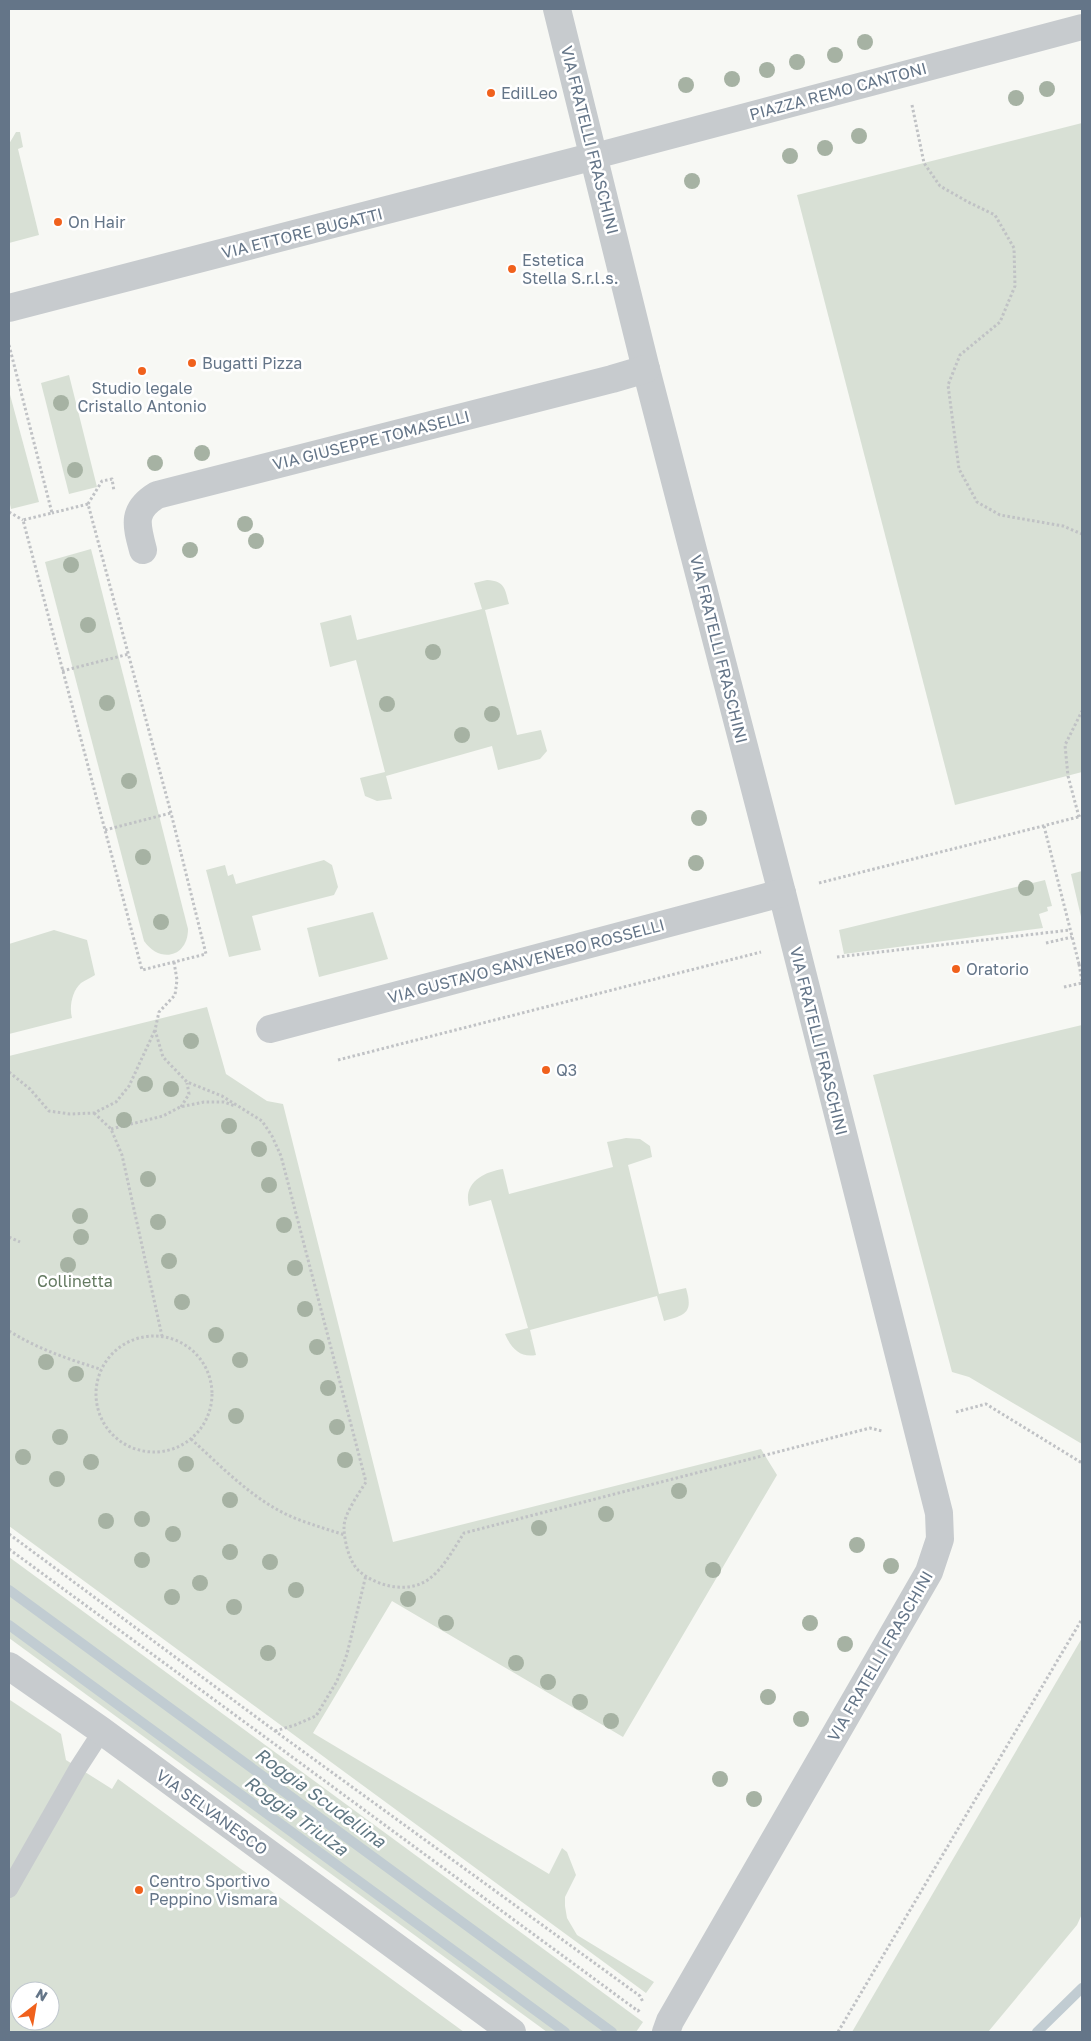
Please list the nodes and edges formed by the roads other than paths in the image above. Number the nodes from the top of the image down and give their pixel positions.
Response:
1 (557, 9) edge
2 (1082, 27) edge
3 (595, 156) junction
4 (9, 308) edge
5 (646, 368) junction
6 (143, 550) dead end
7 (782, 893) junction
8 (270, 1029) dead end
9 (9, 1666) edge
10 (102, 1731) junction
11 (9, 1888) edge
12 (656, 2024) edge
13 (512, 2032) edge

1 - 3 street, VIA FRATELLI FRASCHINI
2 - 3 street, PIAZZA REMO CANTONI
3 - 4 street, VIA ETTORE BUGATTI
3 - 5 street, VIA FRATELLI FRASCHINI
5 - 6 street, VIA GIUSEPPE TOMASELLI
5 - 7 street, VIA FRATELLI FRASCHINI
7 - 8 street, VIA GUSTAVO SANVENERO ROSSELLI
7 - 12 street, VIA FRATELLI FRASCHINI
9 - 10 street, VIA SELVANESCO
10 - 11 lane
10 - 13 street, VIA SELVANESCO

